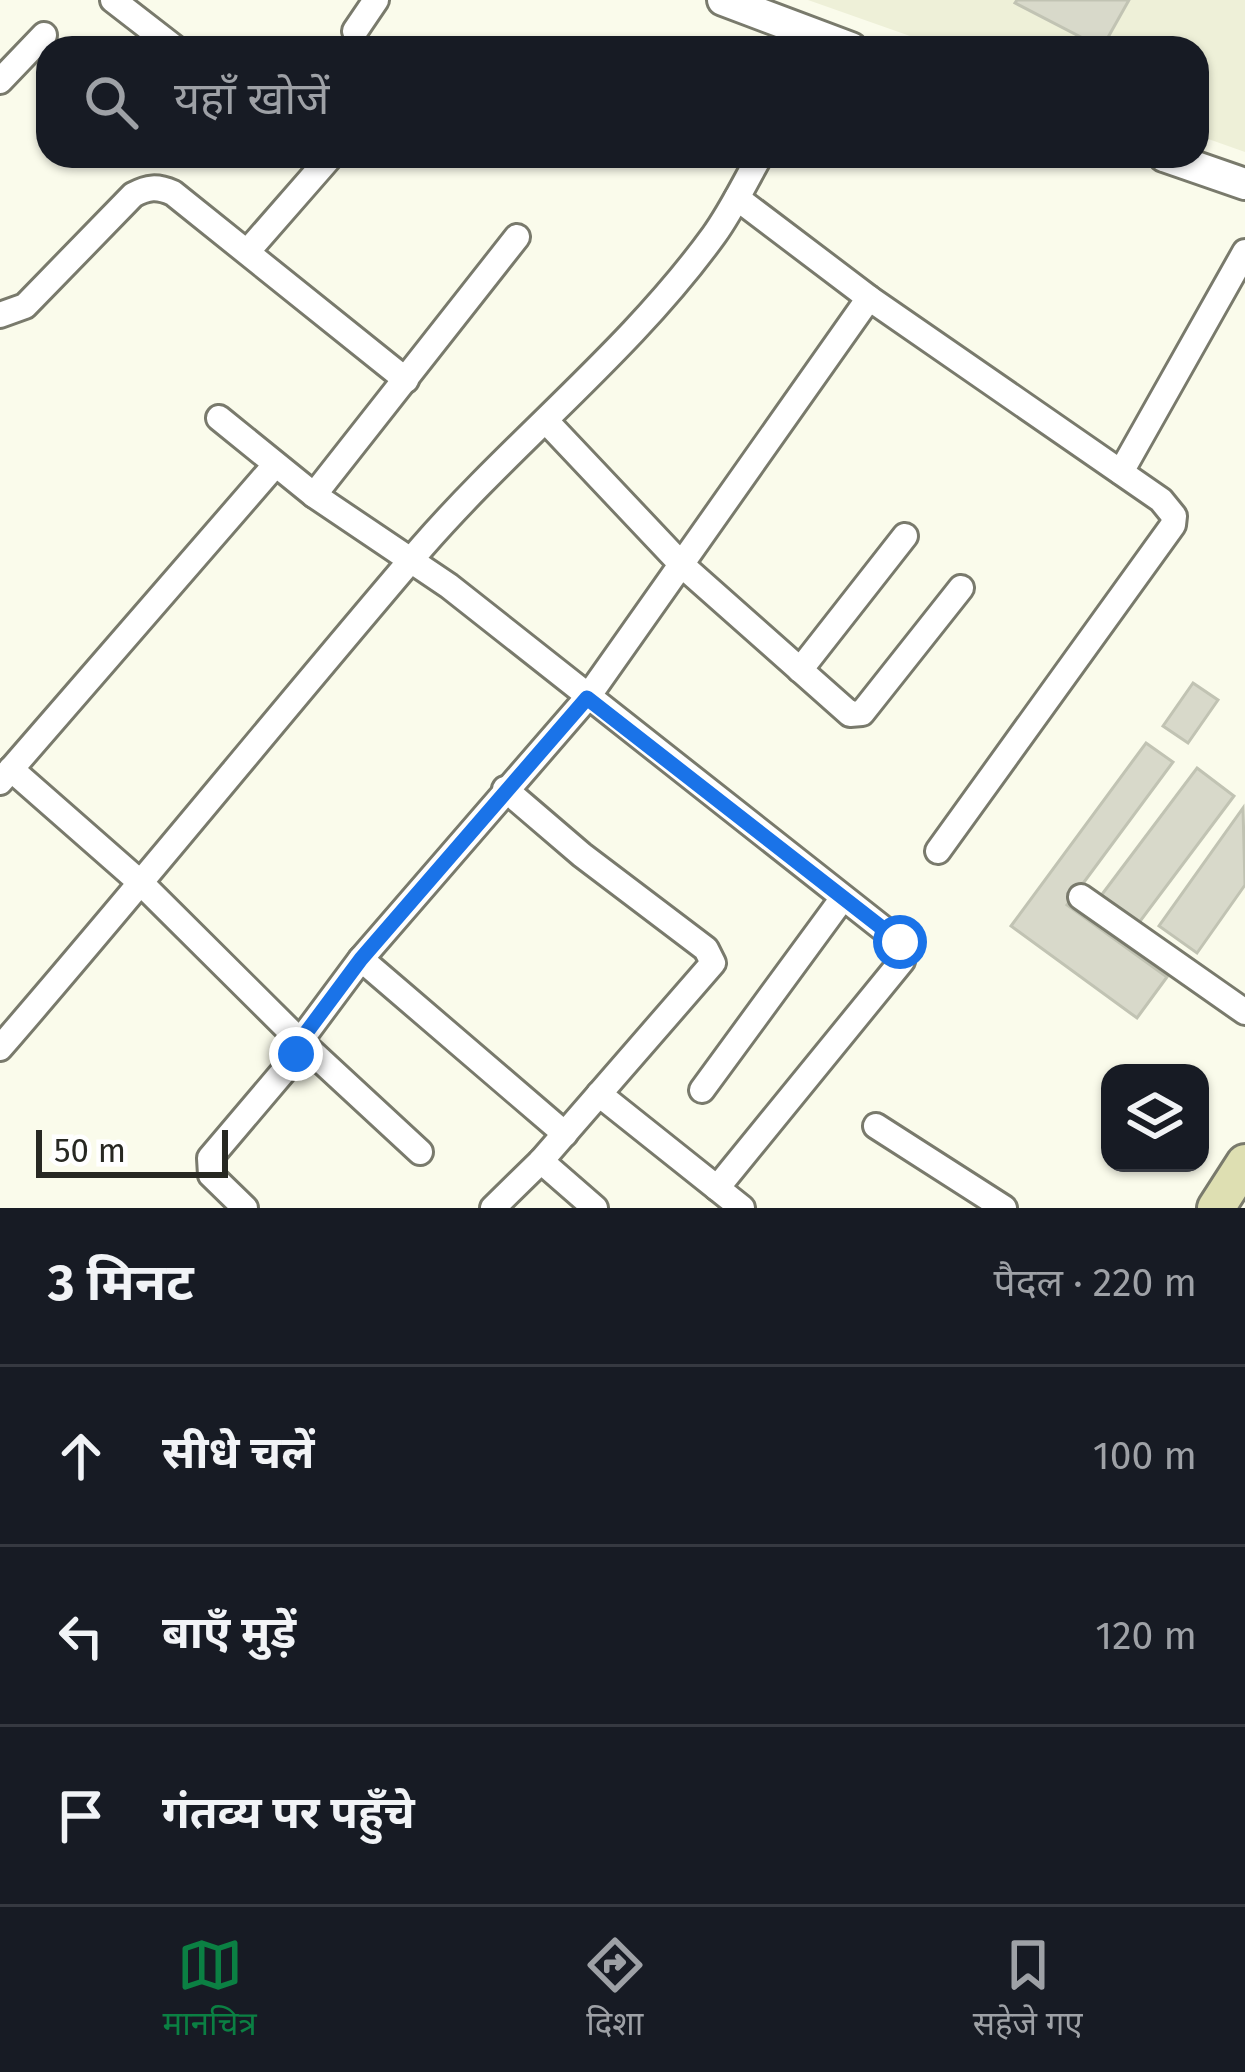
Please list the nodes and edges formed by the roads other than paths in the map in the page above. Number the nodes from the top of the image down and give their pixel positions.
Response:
1 (112, 0) edge
2 (376, 0) edge
3 (723, 0) edge
4 (355, 31) dead end
5 (159, 36) edge
6 (809, 36) edge
7 (36, 43) edge
8 (0, 81) edge
9 (321, 168) edge
10 (753, 168) edge
11 (1199, 168) edge
12 (1245, 184) edge
13 (737, 198) junction
14 (518, 237) dead end
15 (248, 251) junction
16 (1245, 252) edge
17 (869, 298) junction
18 (0, 315) edge
19 (406, 380) junction
20 (219, 418) dead end
21 (546, 421) junction
22 (274, 465) junction
23 (1121, 472) junction
24 (314, 495) junction
25 (905, 536) dead end
26 (412, 560) junction
27 (683, 566) junction
28 (961, 588) dead end
29 (800, 670) junction
30 (587, 698) junction
31 (5, 775) edge
32 (505, 789) junction
33 (938, 851) dead end
34 (142, 884) junction
35 (1081, 897) dead end
36 (842, 899) junction
37 (361, 959) junction
38 (1245, 1012) edge
39 (300, 1041) junction
40 (0, 1048) edge
41 (702, 1090) dead end
42 (599, 1094) junction
43 (876, 1126) dead end
44 (565, 1134) junction
45 (420, 1152) dead end
46 (541, 1161) junction
47 (1245, 1163) edge
48 (731, 1202) edge
49 (245, 1208) edge
50 (493, 1208) edge
51 (595, 1208) edge
52 (1004, 1208) edge
53 (1216, 1208) edge

1 - 5 street
2 - 4 street
3 - 6 street
7 - 8 street
9 - 15 street
10 - 13 street
11 - 12 street
13 - 17 street
13 - 21 street
14 - 19 street
15 - 18 street
15 - 19 street
16 - 23 street
17 - 23 street
17 - 27 street
19 - 24 street
20 - 22 street
21 - 26 street
21 - 27 street
22 - 24 street
22 - 31 street
23 - 33 street
24 - 26 street
25 - 29 street
26 - 30 street
26 - 34 street
27 - 29 street
27 - 30 street
28 - 29 street
30 - 32 street
30 - 36 street
31 - 34 street
32 - 37 street
32 - 42 street
34 - 39 street
34 - 40 street
35 - 38 street
36 - 41 street
36 - 48 street
37 - 39 street
37 - 44 street
39 - 45 street
39 - 49 street
42 - 44 street
42 - 48 street
43 - 52 street
44 - 46 street
46 - 50 street
46 - 51 street
47 - 53 main road

